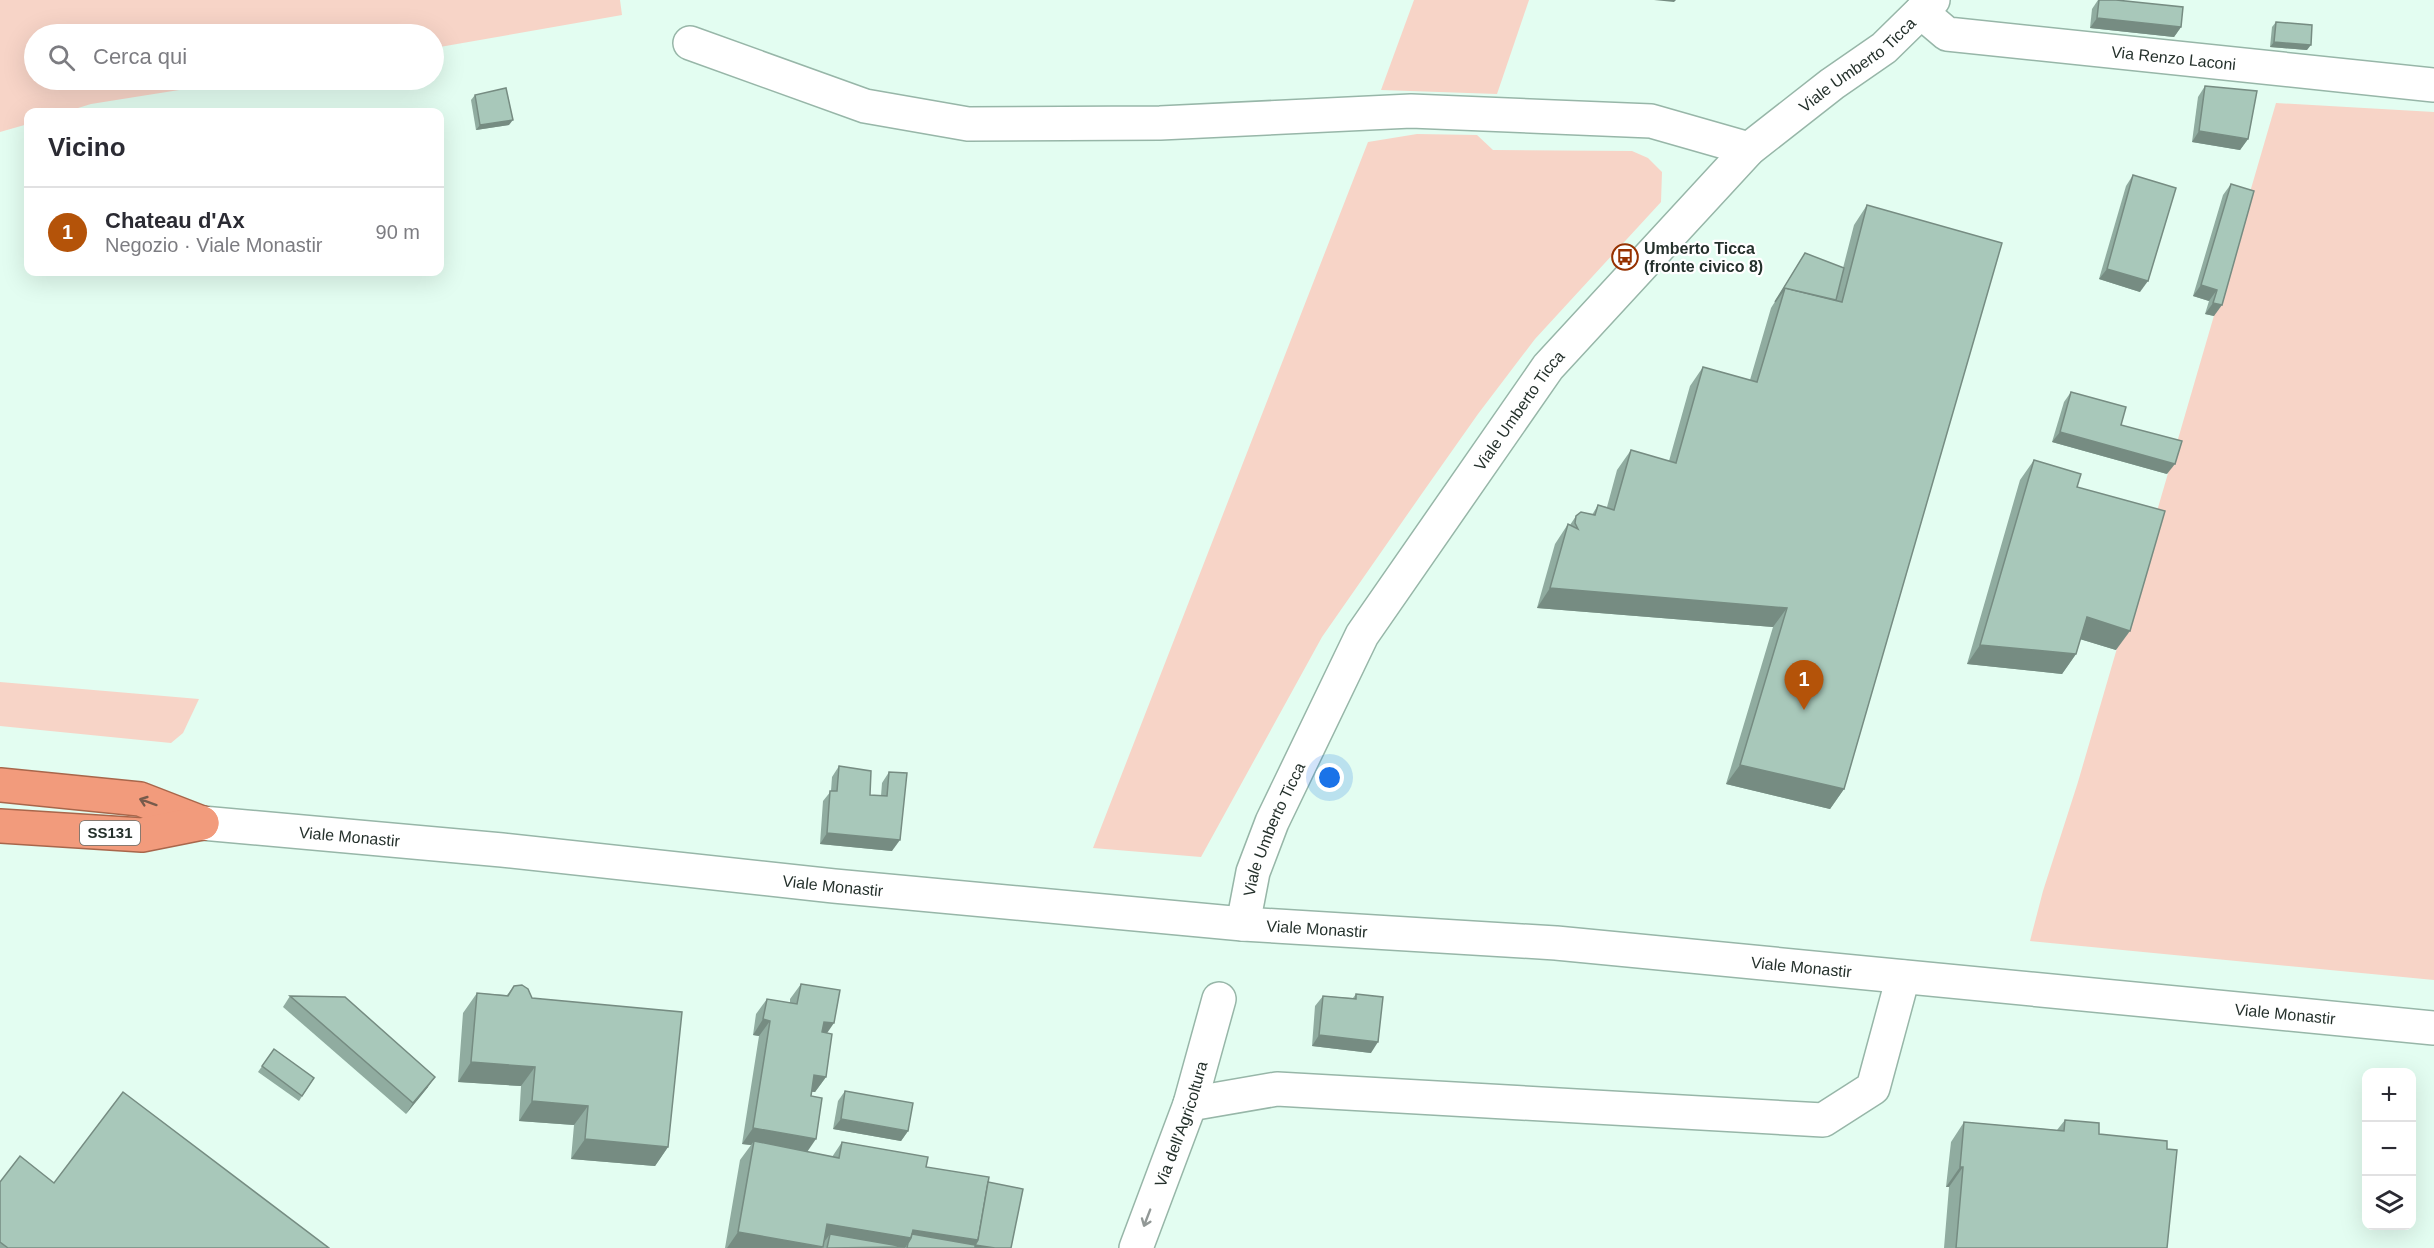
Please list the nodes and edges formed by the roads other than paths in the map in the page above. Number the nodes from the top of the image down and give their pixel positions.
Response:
1 (1927, 6) edge
2 (690, 43) dead end
3 (2434, 85) edge
4 (1749, 149) junction
5 (9, 781) edge
6 (202, 823) junction
7 (6, 829) edge
8 (1243, 924) junction
9 (1903, 977) junction
10 (1219, 999) dead end
11 (2434, 1028) edge
12 (1190, 1104) junction
13 (1136, 1248) edge

1 - 3 street, Via Renzo Laconi
1 - 4 street, Viale Umberto Ticca
2 - 4 street
4 - 8 street, Viale Umberto Ticca
6 -> 5 highway, SS131
6 - 7 highway, SS131
6 - 8 street, Viale Monastir
8 - 9 street, Viale Monastir
9 - 11 street, Viale Monastir
9 - 12 street
10 - 12 street, Via dell'Agricoltura
12 -> 13 street, Via dell'Agricoltura

